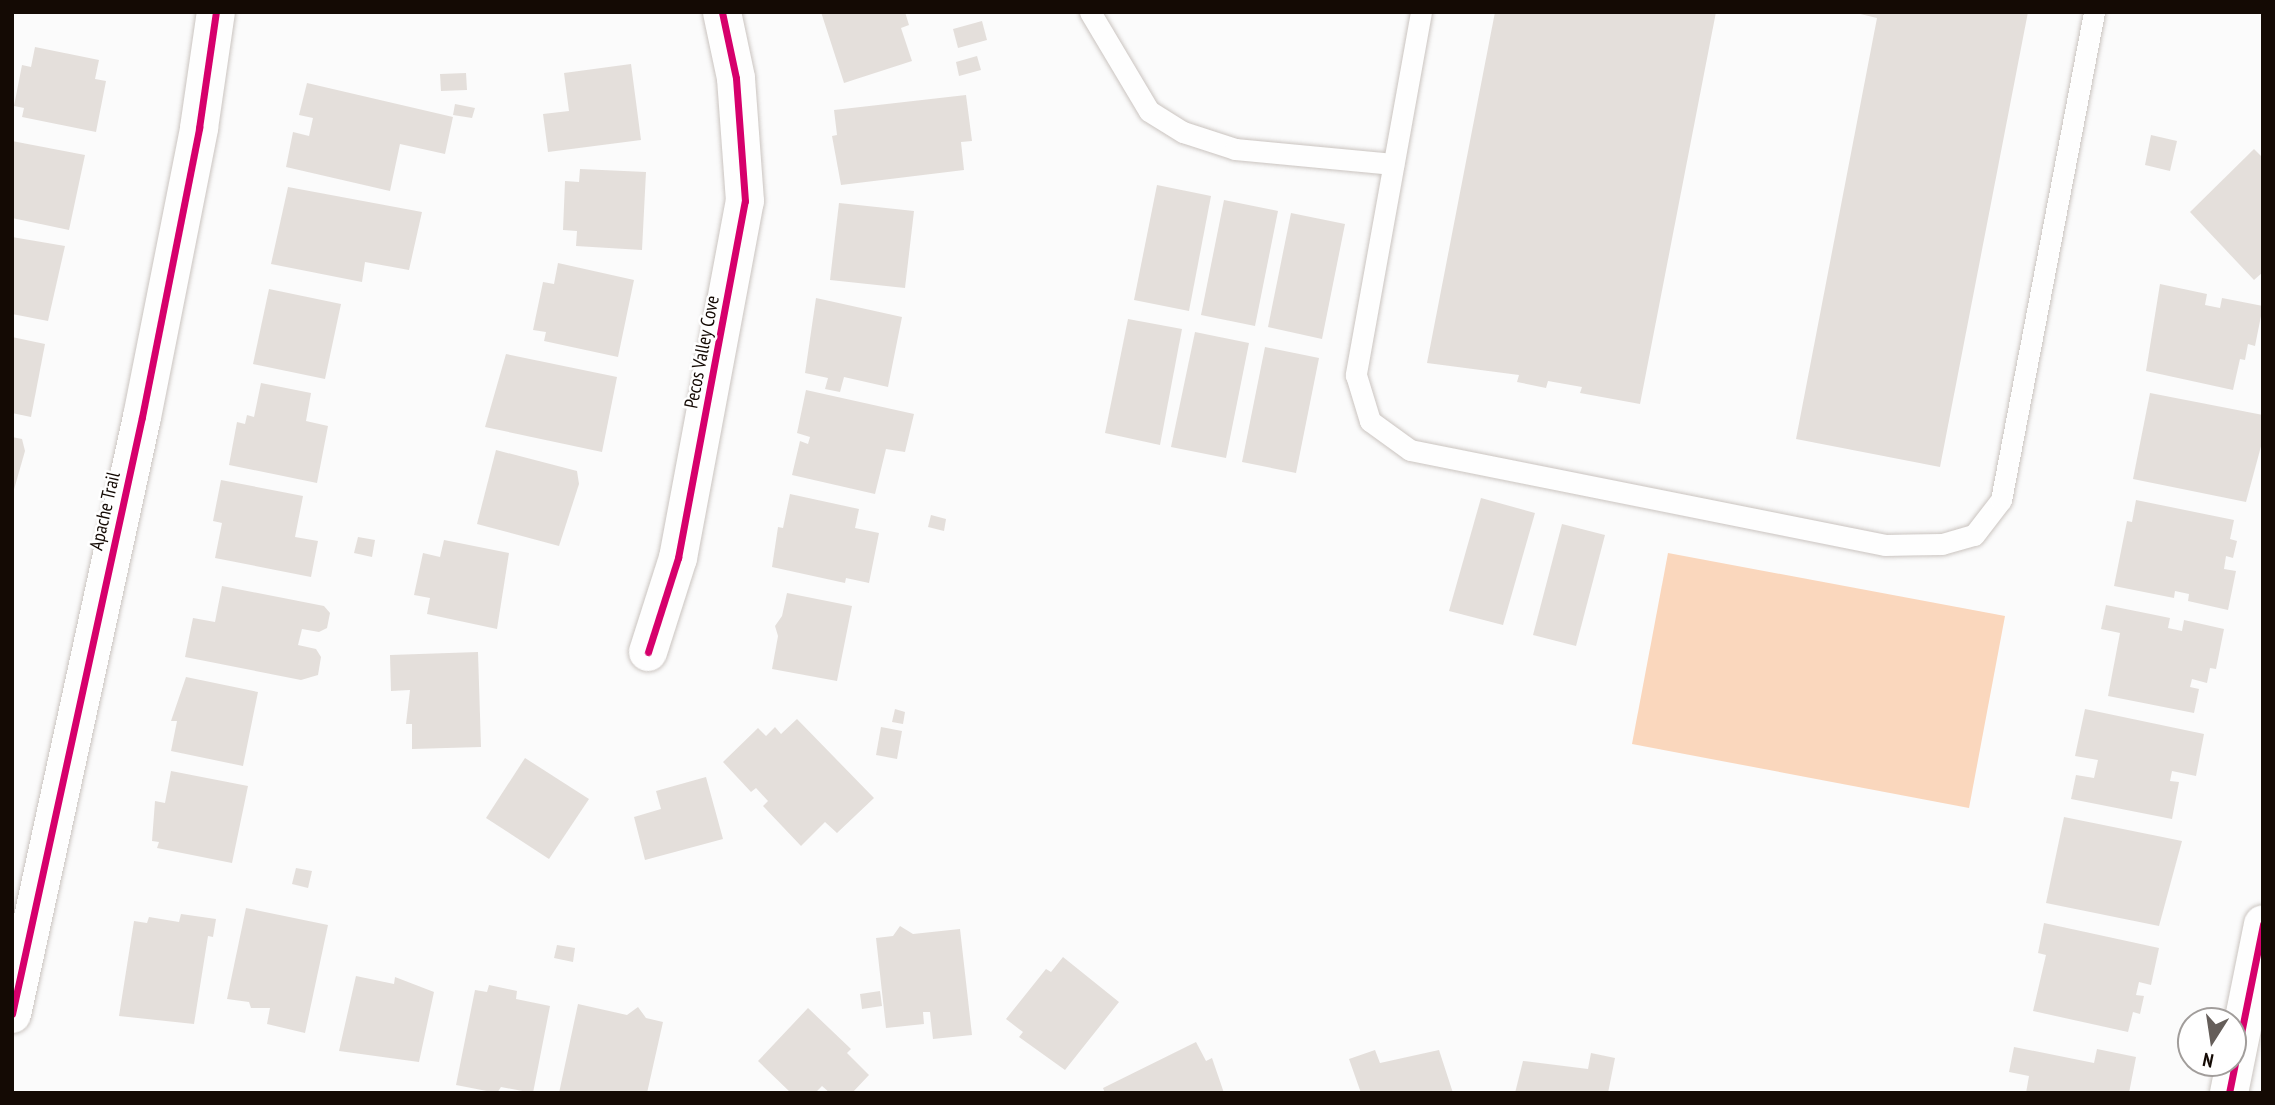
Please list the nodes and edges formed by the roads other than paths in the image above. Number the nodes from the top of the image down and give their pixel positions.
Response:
1 (216, 12) edge
2 (722, 12) edge
3 (1090, 12) edge
4 (1421, 12) edge
5 (2094, 12) edge
6 (1394, 164) junction
7 (648, 652) dead end
8 (2263, 925) edge
9 (12, 1014) edge
10 (2229, 1093) edge

1 - 9 street, Apache Trail
2 - 7 street, Pecos Valley Cove
3 - 6 lane
4 - 6 lane
5 - 6 lane
8 - 10 street

